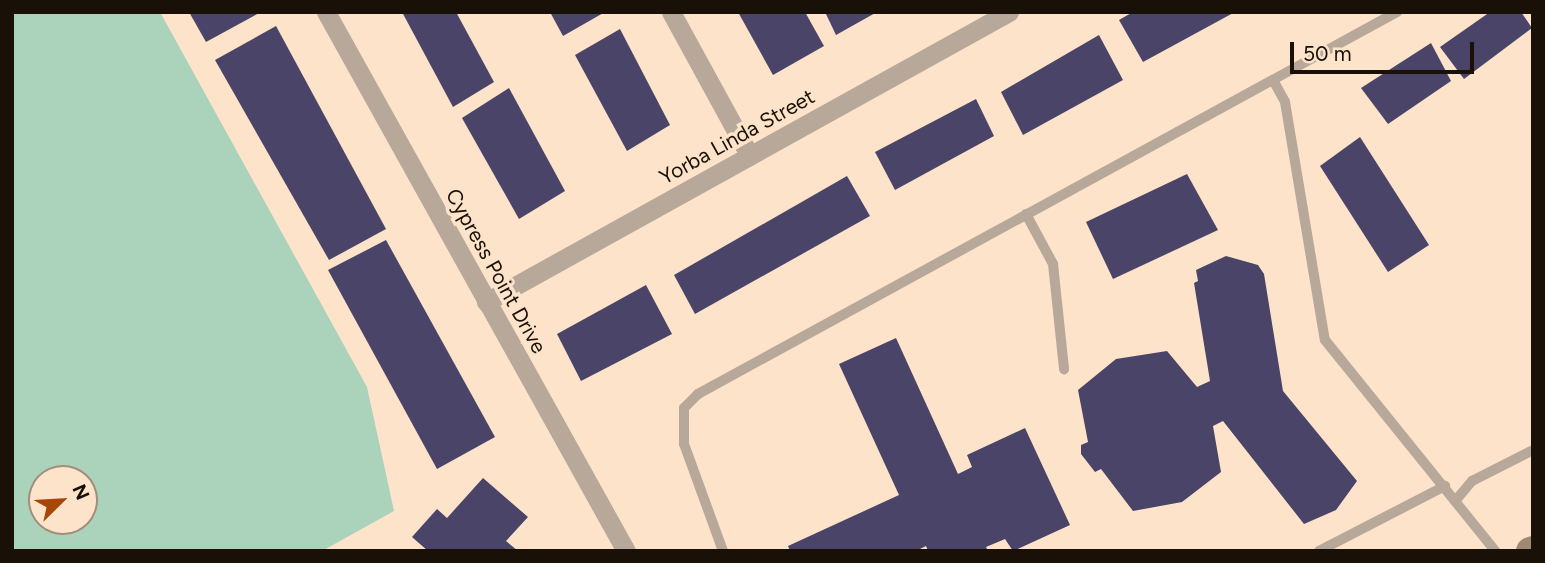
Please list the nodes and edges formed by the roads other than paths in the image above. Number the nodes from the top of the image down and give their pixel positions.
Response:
1 (326, 12) edge
2 (671, 12) edge
3 (1009, 12) edge
4 (1397, 12) edge
5 (1273, 80) junction
6 (750, 156) junction
7 (1026, 214) junction
8 (486, 302) junction
9 (1064, 369) dead end
10 (1533, 450) edge
11 (1445, 486) junction
12 (1456, 499) junction
13 (626, 551) edge
14 (723, 551) edge
15 (1319, 551) edge
16 (1495, 551) edge

1 - 8 street, Cypress Point Drive
2 - 6 street
3 - 6 street, Yorba Linda Street
4 - 5 lane
5 - 7 lane
5 - 11 lane
6 - 8 street, Yorba Linda Street
7 - 9 lane
7 - 14 lane
8 - 13 street, Cypress Point Drive
10 - 12 lane
11 - 12 lane
11 - 15 lane
12 - 16 lane

